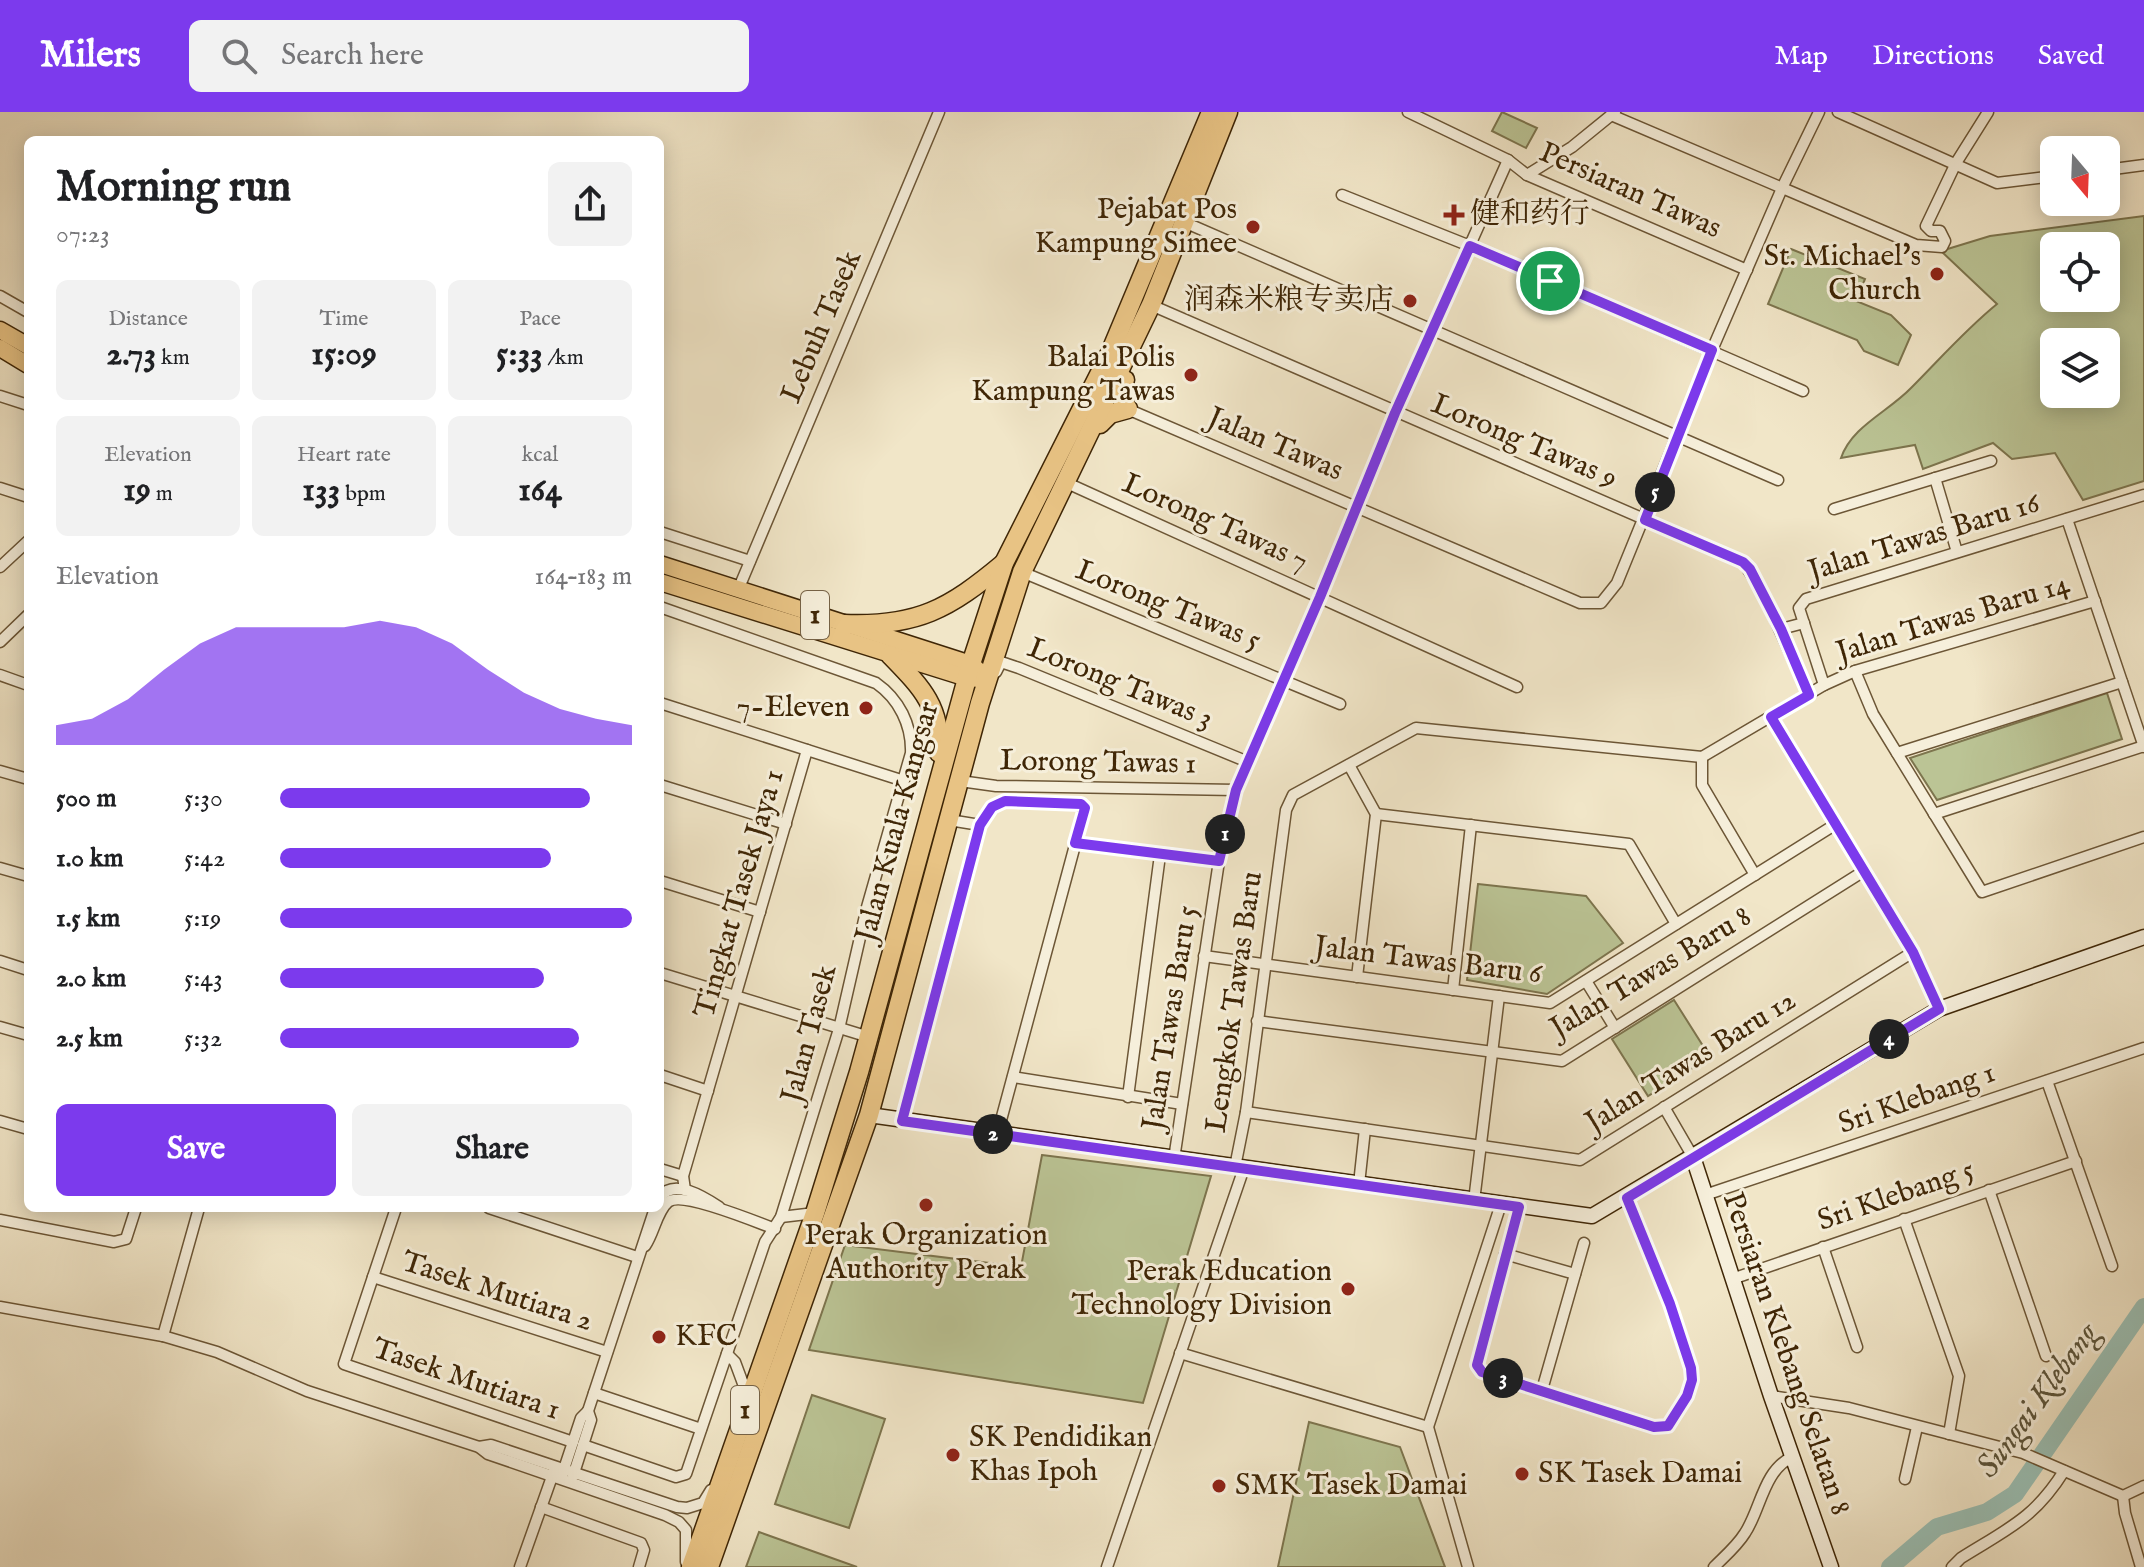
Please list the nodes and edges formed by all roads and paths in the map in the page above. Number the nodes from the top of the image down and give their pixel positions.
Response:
1 (939, 112) edge
2 (1211, 112) edge
3 (1228, 112) edge
4 (1408, 112) edge
5 (1438, 112) edge
6 (1819, 112) edge
7 (1838, 112) edge
8 (1988, 112) edge
9 (1613, 114) edge
10 (1433, 124) junction
11 (1508, 160) junction
12 (1956, 163) junction
13 (2144, 165) edge
14 (2120, 168) edge
15 (1527, 175) junction
16 (2040, 178) edge
17 (1783, 186) junction
18 (1342, 195) dead end
19 (1184, 222) junction
20 (1470, 246) junction
21 (1747, 270) junction
22 (0, 296) edge
23 (1151, 305) junction
24 (24, 310) edge
25 (1132, 323) junction
26 (0, 330) edge
27 (1431, 330) junction
28 (24, 344) edge
29 (0, 348) edge
30 (1712, 350) junction
31 (24, 363) edge
32 (1803, 391) dead end
33 (0, 396) edge
34 (1107, 401) junction
35 (24, 404) edge
36 (1128, 409) junction
37 (1395, 413) junction
38 (1094, 428) junction
39 (1676, 437) junction
40 (1991, 461) dead end
41 (1935, 478) junction
42 (1778, 480) dead end
43 (1067, 483) junction
44 (0, 488) edge
45 (1039, 494) junction
46 (24, 496) edge
47 (2144, 496) edge
48 (1357, 506) junction
49 (1834, 509) dead end
50 (2067, 519) junction
51 (1645, 520) junction
52 (664, 533) edge
53 (24, 545) edge
54 (1957, 552) junction
55 (750, 561) junction
56 (1004, 563) junction
57 (664, 565) edge
58 (0, 567) edge
59 (1022, 572) junction
60 (664, 583) edge
61 (738, 590) junction
62 (1320, 597) junction
63 (2095, 601) junction
64 (664, 608) edge
65 (24, 619) edge
66 (1804, 623) junction
67 (844, 624) junction
68 (1781, 629) junction
69 (0, 642) edge
70 (890, 655) junction
71 (969, 671) junction
72 (1855, 671) junction
73 (0, 675) edge
74 (1284, 680) junction
75 (986, 682) junction
76 (2122, 682) junction
77 (24, 684) edge
78 (1824, 685) junction
79 (1517, 687) dead end
80 (1809, 695) junction
81 (664, 704) edge
82 (1340, 704) dead end
83 (1771, 717) junction
84 (2144, 746) edge
85 (807, 750) junction
86 (1897, 753) junction
87 (1702, 757) junction
88 (1248, 762) junction
89 (1349, 765) junction
90 (0, 771) edge
91 (942, 772) junction
92 (24, 778) edge
93 (904, 781) junction
94 (960, 781) junction
95 (664, 786) edge
96 (1236, 790) junction
97 (1376, 814) junction
98 (1934, 814) junction
99 (949, 820) junction
100 (786, 824) junction
101 (1836, 824) junction
102 (980, 825) junction
103 (1471, 825) junction
104 (2144, 837) edge
105 (1075, 843) junction
106 (1160, 855) junction
107 (1219, 861) junction
108 (0, 868) edge
109 (1864, 871) junction
110 (24, 875) edge
111 (1755, 875) junction
112 (664, 882) edge
113 (760, 912) junction
114 (923, 919) junction
115 (1676, 924) junction
116 (2144, 937) edge
117 (1913, 952) junction
118 (1204, 956) junction
119 (0, 961) edge
120 (1264, 964) junction
121 (24, 969) edge
122 (664, 974) edge
123 (1357, 977) junction
124 (1586, 981) junction
125 (1453, 990) junction
126 (1499, 996) junction
127 (735, 997) junction
128 (1939, 1009) junction
129 (1257, 1021) junction
130 (0, 1027) edge
131 (1615, 1028) junction
132 (839, 1029) junction
133 (24, 1034) edge
134 (869, 1037) junction
135 (2144, 1048) edge
136 (1492, 1052) junction
137 (859, 1072) junction
138 (882, 1072) junction
139 (664, 1076) edge
140 (1013, 1077) junction
141 (2047, 1081) junction
142 (708, 1091) junction
143 (1128, 1097) junction
144 (1182, 1104) junction
145 (1664, 1107) junction
146 (1246, 1112) junction
147 (869, 1115) junction
148 (0, 1121) edge
149 (902, 1121) junction
150 (24, 1128) edge
151 (1365, 1129) junction
152 (997, 1135) junction
153 (1481, 1145) junction
154 (1693, 1157) junction
155 (1174, 1159) junction
156 (2076, 1161) junction
157 (1240, 1167) junction
158 (664, 1170) edge
159 (683, 1176) junction
160 (1359, 1184) junction
161 (685, 1190) junction
162 (1989, 1190) junction
163 (664, 1191) edge
164 (1705, 1195) junction
165 (1627, 1198) junction
166 (1474, 1201) junction
167 (1501, 1204) junction
168 (1519, 1207) junction
169 (721, 1208) junction
170 (135, 1212) edge
171 (198, 1212) edge
172 (395, 1212) edge
173 (501, 1212) edge
174 (654, 1212) edge
175 (664, 1212) edge
176 (664, 1212) edge
177 (815, 1213) junction
178 (781, 1217) junction
179 (1904, 1219) junction
180 (0, 1220) edge
181 (775, 1229) junction
182 (1584, 1243) dead end
183 (1823, 1247) junction
184 (802, 1254) junction
185 (1505, 1254) junction
186 (637, 1257) junction
187 (2112, 1266) dead end
188 (1575, 1274) junction
189 (373, 1277) junction
190 (1732, 1279) junction
191 (0, 1307) edge
192 (163, 1336) junction
193 (1857, 1347) dead end
194 (607, 1352) junction
195 (1180, 1353) junction
196 (727, 1354) junction
197 (2046, 1356) dead end
198 (1542, 1390) junction
199 (594, 1393) junction
200 (1771, 1396) junction
201 (749, 1399) junction
202 (1428, 1427) junction
203 (1917, 1427) junction
204 (701, 1429) junction
205 (1949, 1434) junction
206 (578, 1443) junction
207 (730, 1455) junction
208 (1792, 1457) junction
209 (2064, 1471) junction
210 (563, 1474) junction
211 (682, 1477) joint
212 (1905, 1479) dead end
213 (2144, 1486) edge
214 (2123, 1496) junction
215 (541, 1507) junction
216 (520, 1567) edge
217 (639, 1567) edge
218 (684, 1567) edge
219 (691, 1567) edge
220 (709, 1567) edge
221 (1107, 1567) edge
222 (1468, 1567) edge
223 (1714, 1567) edge
224 (1831, 1567) edge
225 (1952, 1567) edge
226 (2141, 1567) edge

1 - 55 street, Lebuh Tasek
2 - 25 highway, Jalan Kuala Kangsar
3 - 19 highway, Jalan Kuala Kangsar
4 - 10 street, Persiaran Tawas
5 - 10 street
6 - 17 street
7 - 12 street
8 - 12 street
9 - 15 street
9 - 17 street
10 - 11 street, Persiaran Tawas
11 - 15 street, Persiaran Tawas
11 - 20 street, Jalan Tawas Baru 5
12 - 16 street
12 - 17 street
13 - 14 street
15 - 21 street, Persiaran Tawas
17 - 21 street
18 - 20 street
19 - 23 highway, Jalan Kuala Kangsar
19 - 27 street
20 - 27 street, Jalan Tawas Baru 5
20 - 30 street
21 - 30 street
22 - 24 street
23 - 25 highway, Jalan Kuala Kangsar
23 - 37 street, Lorong Tawas 9
25 - 34 highway, Jalan Kuala Kangsar
25 - 36 highway
25 - 45 highway, Jalan Kuala Kangsar
26 - 28 main road
27 - 37 street, Jalan Tawas Baru 5
27 - 39 street
29 - 31 main road
30 - 32 street
30 - 39 street
33 - 35 street
34 - 36 street, Jalan Tawas
34 - 38 highway, Jalan Kuala Kangsar
34 - 45 highway
36 - 38 highway
36 - 48 street, Jalan Tawas
37 - 48 street, Jalan Tawas Baru 5
37 - 51 street, Lorong Tawas 9
38 - 43 highway, Jalan Kuala Kangsar
39 - 42 street
39 - 51 street
40 - 41 street
41 - 49 street
41 - 54 street
43 - 59 highway, Jalan Kuala Kangsar
43 - 62 street, Lorong Tawas 7
44 - 46 street
45 - 56 highway, Jalan Kuala Kangsar
47 - 50 street, Jalan Tawas Baru 16
48 - 51 street, Jalan Tawas
48 - 62 street, Jalan Tawas Baru 5
50 - 54 street, Jalan Tawas Baru 16
50 - 63 street
51 - 68 street, Lorong Tawas 9
52 - 55 street
53 - 58 street
54 - 66 street, Jalan Tawas Baru 16
55 - 61 street, Lebuh Tasek
56 - 67 highway
56 - 71 highway, Jalan Kuala Kangsar
57 - 61 main road, 1
59 - 74 street, Lorong Tawas 5
59 - 75 highway, Jalan Kuala Kangsar
60 - 70 main road, 1
61 - 67 main road, 1
62 - 74 street, Jalan Tawas Baru 5
62 - 79 street, Lorong Tawas 7
63 - 72 street, Jalan Tawas Baru 14
63 - 76 street
64 - 93 street, Jalan Tasek
65 - 69 street
66 - 68 street
66 - 78 street, Jalan Tawas Baru 16
67 - 71 main road, 1
68 - 80 street, Lorong Tawas 9
70 - 71 main road, 1
70 - 91 highway
71 - 75 main road, 1
71 - 91 highway, Jalan Kuala Kangsar / 1
72 - 78 street, Jalan Tawas Baru 14
72 - 86 street
73 - 77 street
74 - 82 street, Lorong Tawas 5
74 - 88 street, Jalan Tawas Baru 5
75 - 88 street, Lorong Tawas 3
75 - 94 highway, Jalan Kuala Kangsar / 1
76 - 84 street
76 - 86 street
78 - 80 street, Jalan Tawas Baru 14
80 - 83 street, Jalan Tawas Baru 14
81 - 85 street
83 - 87 street, Jalan Tawas Baru 14
83 - 101 street
84 - 98 street
85 - 93 street
85 - 100 street, Tingkat Tasek Jaya 1
86 - 98 street
87 - 89 street, Lengkok Tawas Baru
87 - 111 street
88 - 96 street, Jalan Tawas Baru 5
89 - 97 street
89 - 120 street, Lengkok Tawas Baru
90 - 92 street
91 - 134 highway, Jalan Kuala Kangsar / 1
93 - 132 street, Jalan Tasek
94 - 96 street, Lorong Tawas 1
94 - 99 highway, Jalan Kuala Kangsar / 1
95 - 100 street
96 - 107 street, Jalan Tawas Baru 5
97 - 103 street
97 - 123 street
98 - 104 street
99 - 102 street
99 - 114 highway, Jalan Kuala Kangsar / 1
100 - 113 street, Tingkat Tasek Jaya 1
101 - 109 street
101 - 111 street, Jalan Tawas Baru 6
102 - 105 street
102 - 149 street
103 - 115 street
103 - 125 street
105 - 106 street
105 - 140 street
106 - 107 street
106 - 143 street
107 - 118 street, Jalan Tawas Baru 5
108 - 110 street
109 - 117 street
109 - 131 street, Jalan Tawas Baru 8
111 - 115 street, Jalan Tawas Baru 6
112 - 113 street
113 - 127 street, Tingkat Tasek Jaya 1
114 - 134 highway
114 - 138 highway, Jalan Kuala Kangsar / 1
115 - 124 street, Jalan Tawas Baru 6
116 - 128 street
117 - 128 street
117 - 145 street, Jalan Tawas Baru 12
118 - 120 street, Jalan Tawas Baru 6
118 - 144 street, Jalan Tawas Baru 5
119 - 121 street
120 - 123 street, Jalan Tawas Baru 6
120 - 129 street, Lengkok Tawas Baru
122 - 127 street
123 - 125 street, Jalan Tawas Baru 6
124 - 126 street, Jalan Tawas Baru 6
124 - 131 street
125 - 126 street, Jalan Tawas Baru 6
126 - 136 street
127 - 132 street
127 - 142 street, Tingkat Tasek Jaya 1
128 - 154 street
129 - 136 street, Jalan Tawas Baru 8
129 - 146 street, Lengkok Tawas Baru
130 - 133 street
131 - 136 street, Jalan Tawas Baru 8
132 - 134 street
132 - 178 street, Jalan Tasek
134 - 137 highway, Jalan Kuala Kangsar / 1
134 - 138 highway
135 - 141 street, Sri Klebang 1
136 - 153 street
137 - 147 highway
137 - 177 highway, Jalan Kuala Kangsar / 1
138 - 147 highway, Jalan Kuala Kangsar / 1
139 - 142 street
140 - 143 street
140 - 152 street
141 - 156 street
141 - 164 street, Sri Klebang 1
142 - 159 street, Tingkat Tasek Jaya 1
143 - 144 street
144 - 155 street, Jalan Tawas Baru 5
145 - 153 street, Jalan Tawas Baru 12
145 - 154 street
146 - 151 street, Jalan Tawas Baru 12
146 - 157 street, Lengkok Tawas Baru
147 - 149 street
147 - 184 highway
147 - 220 highway, Jalan Kuala Kangsar / 1
148 - 150 street
149 - 152 street
151 - 153 street, Jalan Tawas Baru 12
151 - 160 street
152 - 155 street
153 - 166 street
154 - 164 street, Persiaran Klebang Selatan 8
154 - 165 street
155 - 157 street
156 - 162 street, Sri Klebang 5
156 - 187 street
157 - 160 street
157 - 195 street, Lengkok Tawas Baru
158 - 159 street
159 - 161 street, Tingkat Tasek Jaya 1
160 - 166 street
161 - 163 street
161 - 169 street
162 - 179 street, Sri Klebang 5
162 - 197 street
164 - 190 street, Persiaran Klebang Selatan 8
165 - 168 street
165 - 198 street
166 - 167 street
167 - 168 street
167 - 202 street
168 - 185 street
169 - 175 street
169 - 181 street
170 - 180 street
171 - 192 street
172 - 189 street
173 - 186 street
174 - 186 street
176 - 186 street
177 - 178 street
177 - 184 highway, Jalan Kuala Kangsar / 1
178 - 181 street, Jalan Tasek
179 - 183 street, Sri Klebang 5
179 - 205 street
181 - 196 street, Jalan Tasek
182 - 188 street
183 - 190 street, Sri Klebang 5
183 - 193 street
184 - 201 highway, Jalan Kuala Kangsar / 1
185 - 188 street
185 - 198 street
186 - 194 street
188 - 198 street
189 - 194 street, Tasek Mutiara 2
189 - 206 street, Tasek Mutiara 1
190 - 200 street, Persiaran Klebang Selatan 8
191 - 192 street
192 - 210 street
194 - 199 street
195 - 202 street
195 - 221 street, Lengkok Tawas Baru
196 - 201 street
196 - 204 street, Jalan Tasek
199 - 204 street
199 - 206 street
200 - 203 street
200 - 208 street, Persiaran Klebang Selatan 8
201 - 207 highway, Jalan Kuala Kangsar / 1
202 - 222 street
203 - 205 street
203 - 212 street
204 - 211 street, Jalan Tasek
205 - 209 street
206 - 210 street
206 - 211 street, Tasek Mutiara 1
207 - 210 street
207 - 219 highway, Jalan Kuala Kangsar / 1
208 - 223 street
208 - 224 street, Persiaran Klebang Selatan 8
209 - 214 street
209 - 225 street
210 - 215 street
210 - 218 street
213 - 214 street
214 - 226 street
215 - 216 street
215 - 217 street

